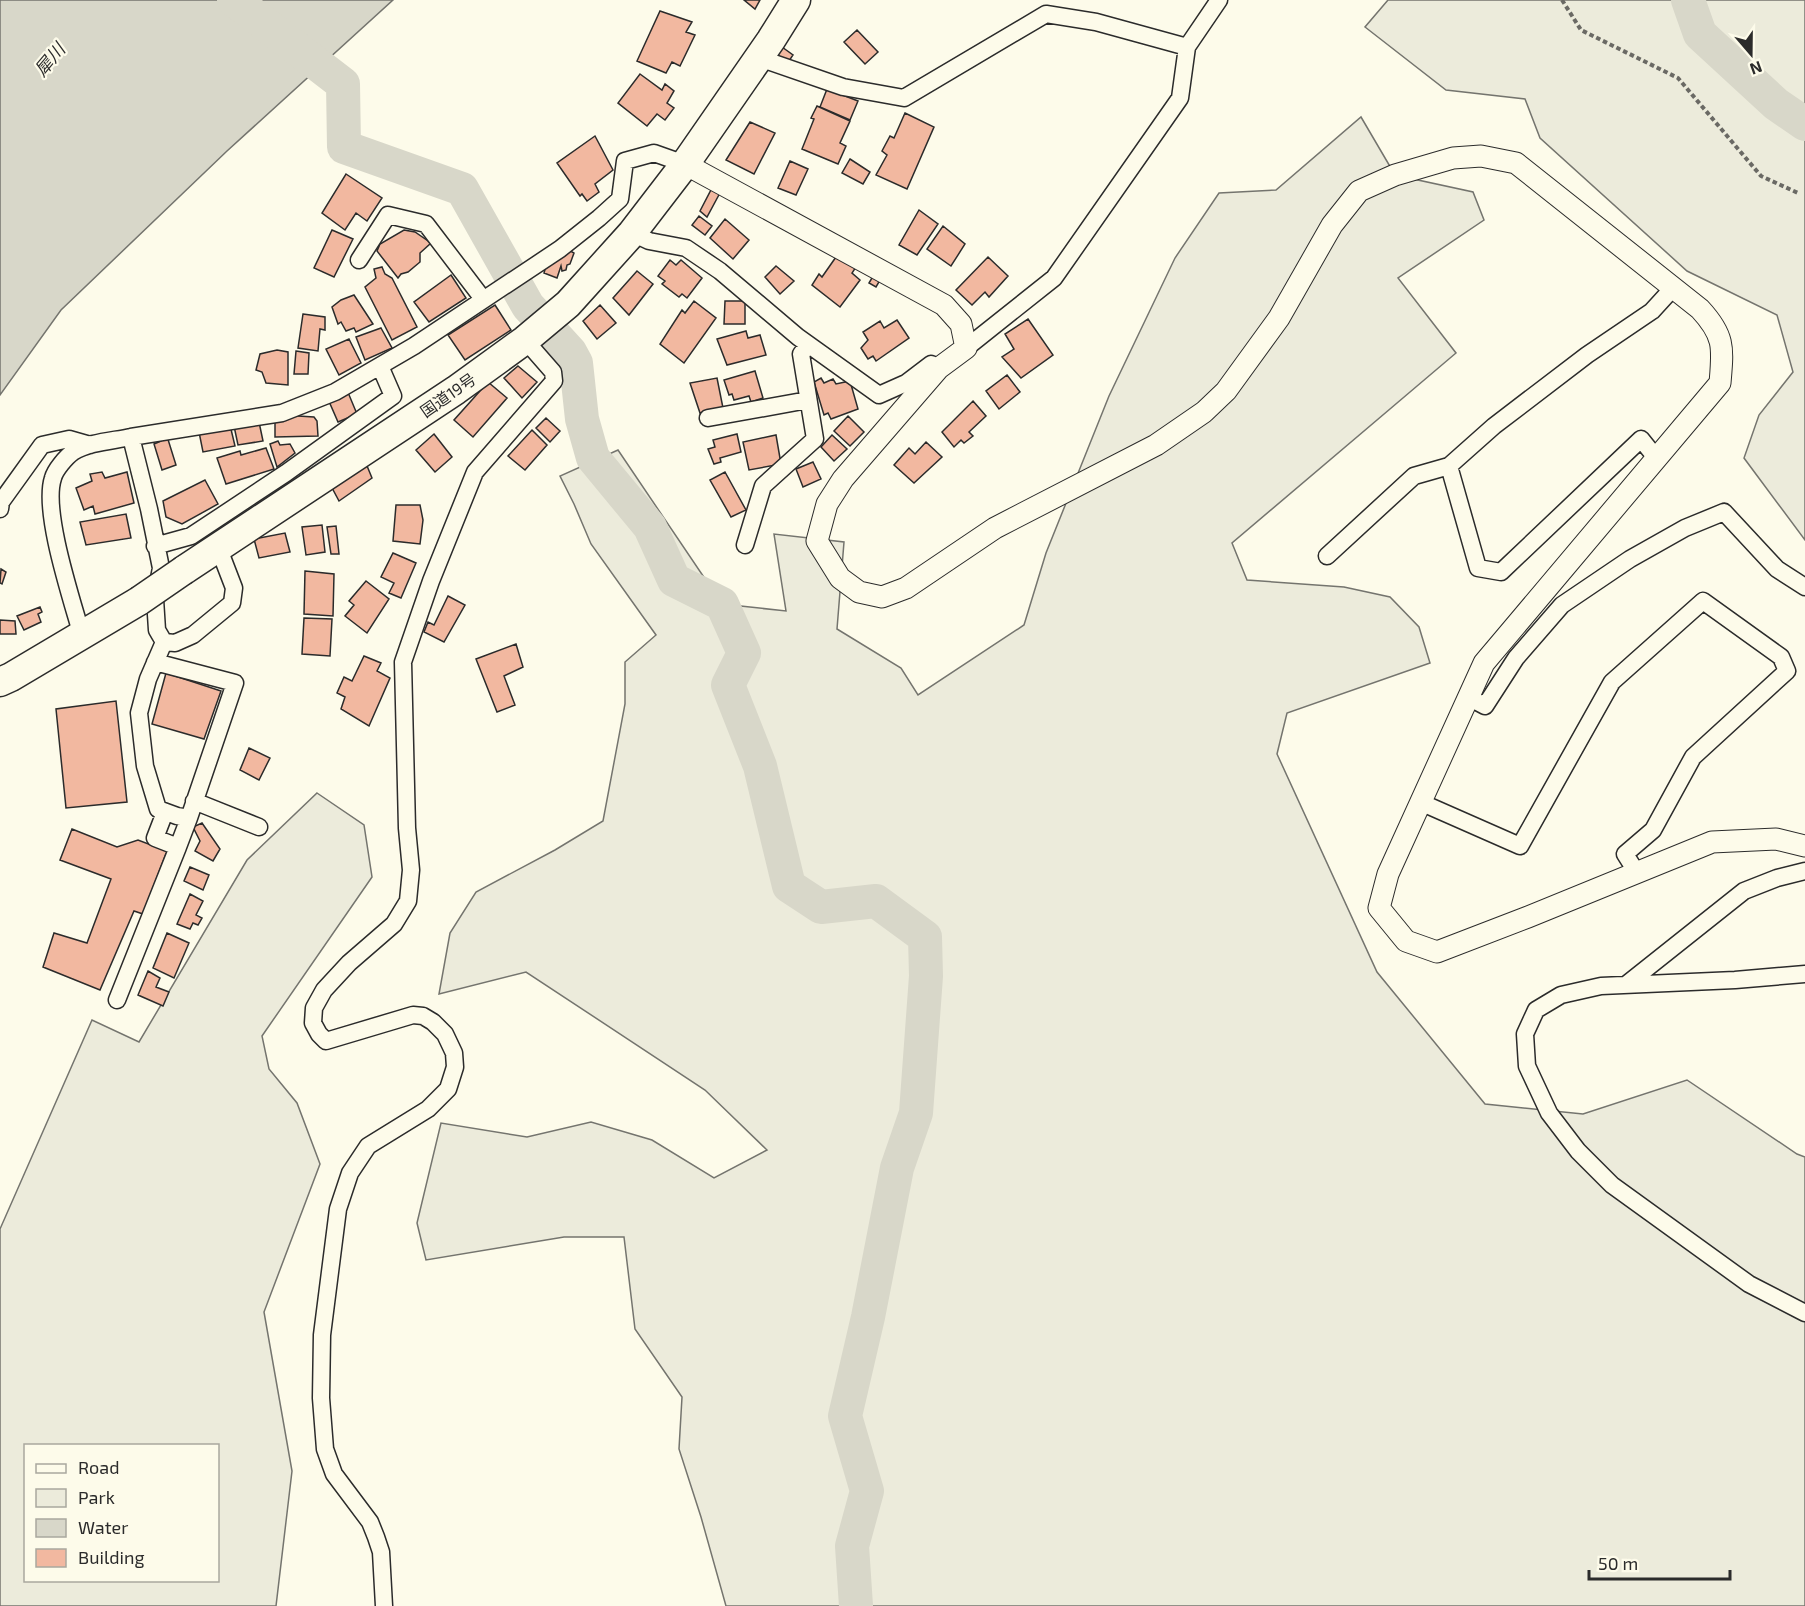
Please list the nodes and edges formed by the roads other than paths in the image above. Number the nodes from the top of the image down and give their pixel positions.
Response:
1 (796, 0) edge
2 (1219, 0) edge
3 (1187, 47) junction
4 (759, 58) junction
5 (685, 164) junction
6 (632, 232) junction
7 (359, 260) dead end
8 (1673, 288) junction
9 (483, 299) junction
10 (529, 336) junction
11 (808, 345) junction
12 (966, 348) junction
13 (380, 366) junction
14 (939, 368) junction
15 (808, 400) junction
16 (708, 418) dead end
17 (130, 437) junction
18 (90, 445) junction
19 (1657, 459) junction
20 (1449, 466) junction
21 (0, 509) edge
22 (745, 545) dead end
23 (155, 546) junction
24 (219, 549) junction
25 (1327, 556) dead end
26 (1805, 587) edge
27 (82, 636) junction
28 (164, 642) junction
29 (155, 663) junction
30 (0, 682) edge
31 (1468, 697) junction
32 (194, 801) junction
33 (1420, 802) junction
34 (165, 812) junction
35 (189, 818) junction
36 (259, 826) dead end
37 (1805, 846) edge
38 (178, 847) junction
39 (1805, 871) edge
40 (1637, 873) junction
41 (1805, 974) edge
42 (1627, 984) junction
43 (117, 1000) dead end
44 (1805, 1313) edge
45 (384, 1606) edge

1 - 4 highway, 国道19号
2 - 3 street
3 - 4 street
3 - 12 street
4 - 5 highway, 国道19号
5 - 6 highway, 国道19号
5 - 9 street
5 - 12 street
6 - 10 highway, 国道19号
6 - 11 street
7 - 9 street
8 - 14 street
8 - 19 street
8 - 20 street
9 - 13 street
10 - 24 highway, 国道19号
10 - 45 street
11 - 14 street
11 - 15 street
12 - 14 street
13 - 17 street
13 - 23 street
15 - 16 street
15 - 22 street
17 - 18 street
17 - 23 street
18 - 21 street
18 - 27 street
19 - 20 street
19 - 31 street
20 - 25 street
23 - 28 street
24 - 27 highway, 国道19号, bridge
24 - 28 street
26 - 31 street
27 - 30 highway, 国道19号
28 - 29 street
29 - 32 street
29 - 34 street
31 - 33 street
32 - 35 street
32 - 36 street
33 - 40 street
33 - 40 street
34 - 35 street
34 - 38 street
35 - 38 street
37 - 40 street
38 - 43 street
39 - 42 street
41 - 42 street
42 - 44 street

